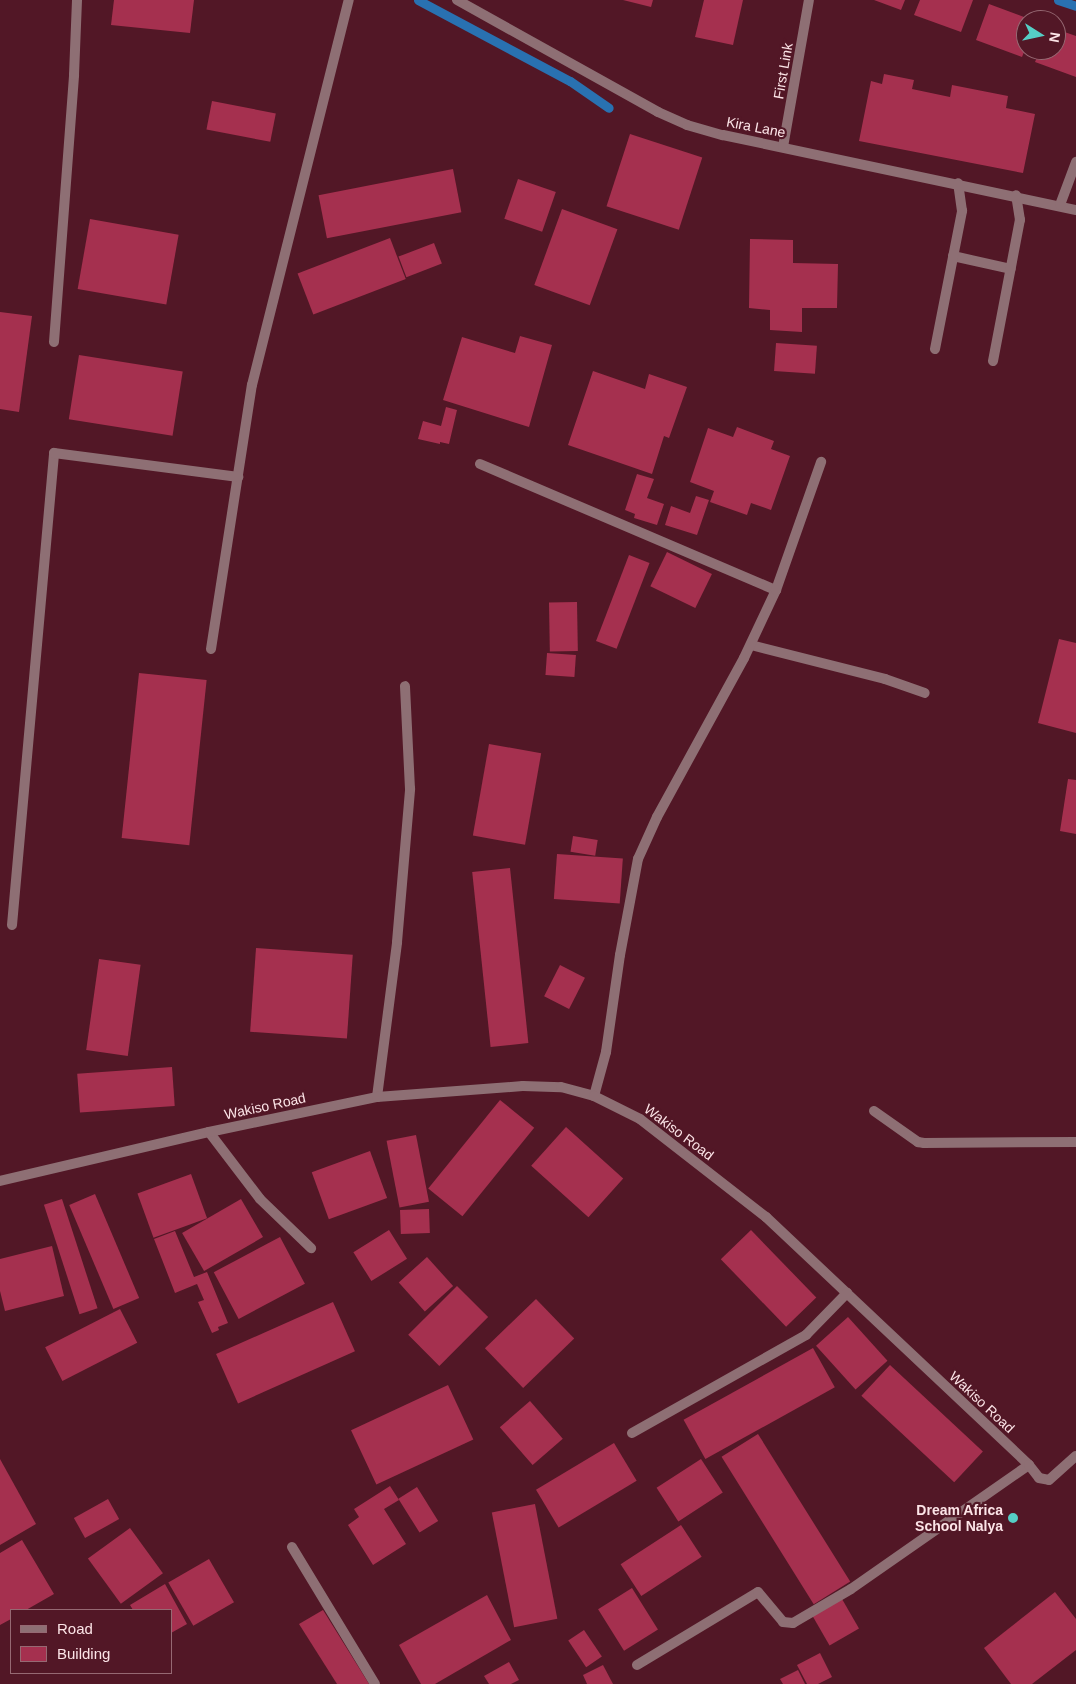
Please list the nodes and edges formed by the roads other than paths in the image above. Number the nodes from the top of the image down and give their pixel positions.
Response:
1 (78, 0) edge
2 (349, 0) edge
3 (457, 0) edge
4 (809, 0) edge
5 (783, 147) junction
6 (1076, 162) edge
7 (958, 183) junction
8 (1016, 195) junction
9 (1060, 205) junction
10 (1076, 210) edge
11 (952, 256) junction
12 (1011, 269) junction
13 (54, 342) dead end
14 (935, 349) dead end
15 (993, 361) dead end
16 (821, 462) dead end
17 (480, 464) dead end
18 (238, 477) junction
19 (776, 590) junction
20 (751, 645) junction
21 (212, 650) dead end
22 (405, 686) dead end
23 (924, 693) dead end
24 (12, 925) dead end
25 (594, 1096) junction
26 (377, 1097) junction
27 (874, 1111) dead end
28 (209, 1132) junction
29 (1076, 1142) edge
30 (0, 1181) edge
31 (311, 1248) dead end
32 (847, 1293) junction
33 (632, 1433) dead end
34 (1076, 1456) edge
35 (1029, 1465) junction
36 (292, 1547) dead end
37 (637, 1664) dead end
38 (375, 1684) edge

1 - 13 street
2 - 18 street
3 - 5 street, Kira Lane
4 - 5 street, First Link
5 - 7 street, Kira Lane
6 - 9 street
7 - 8 street, Kira Lane
7 - 11 street
8 - 9 street, Kira Lane
8 - 12 street
9 - 10 street, Kira Lane
11 - 12 street
11 - 14 street
12 - 15 street
16 - 19 street
17 - 19 street
18 - 21 street
18 - 24 street
19 - 20 street
20 - 23 street
20 - 25 street
22 - 26 street
25 - 26 street, Wakiso Road
25 - 32 street, Wakiso Road
26 - 28 street, Wakiso Road
27 - 29 street
28 - 30 street, Wakiso Road
28 - 31 street
32 - 33 street
32 - 35 street, Wakiso Road
34 - 35 street, Wakiso Road
35 - 37 street
36 - 38 street

